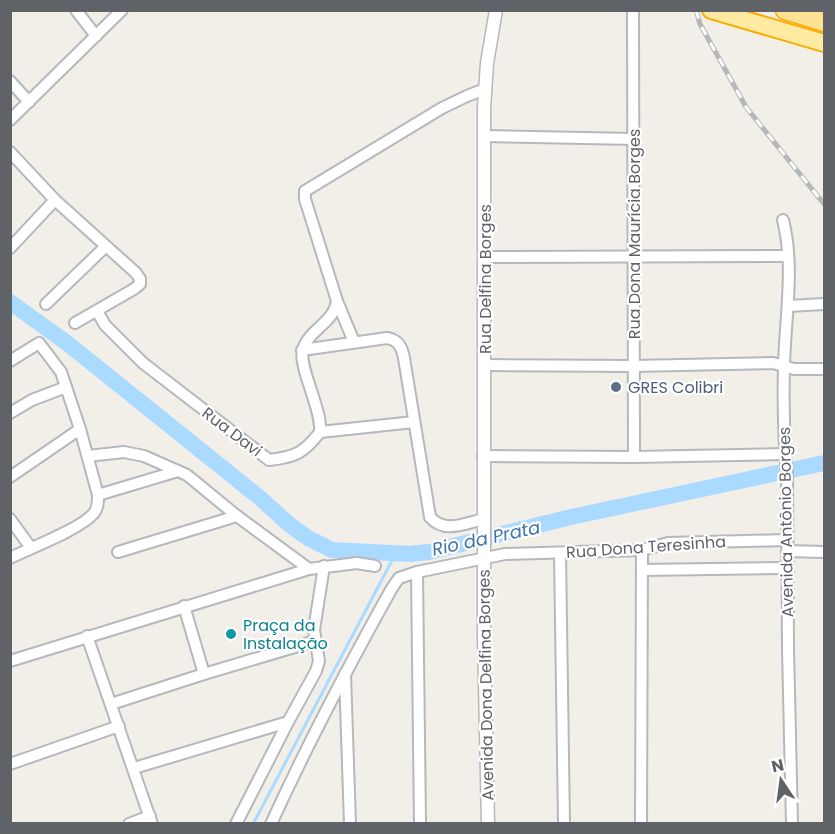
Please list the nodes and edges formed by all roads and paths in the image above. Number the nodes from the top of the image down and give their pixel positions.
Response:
1 (76, 10) edge
2 (122, 10) edge
3 (496, 10) edge
4 (633, 10) edge
5 (711, 10) edge
6 (785, 10) edge
7 (825, 22) edge
8 (100, 32) junction
9 (802, 36) junction
10 (825, 43) edge
11 (825, 49) edge
12 (10, 81) edge
13 (485, 89) junction
14 (29, 102) junction
15 (10, 120) edge
16 (484, 136) junction
17 (634, 139) junction
18 (10, 152) edge
19 (55, 200) junction
20 (783, 220) dead end
21 (105, 246) junction
22 (10, 248) edge
23 (788, 256) junction
24 (486, 257) junction
25 (633, 258) junction
26 (337, 301) junction
27 (46, 304) dead end
28 (825, 304) edge
29 (788, 306) junction
30 (97, 311) junction
31 (75, 323) dead end
32 (354, 342) junction
33 (302, 350) junction
34 (10, 361) edge
35 (484, 365) junction
36 (633, 366) junction
37 (784, 366) junction
38 (825, 369) edge
39 (66, 387) junction
40 (10, 413) edge
41 (414, 423) junction
42 (80, 429) junction
43 (320, 432) junction
44 (88, 456) junction
45 (483, 456) junction
46 (634, 457) junction
47 (785, 458) junction
48 (178, 471) junction
49 (10, 477) edge
50 (98, 495) junction
51 (237, 516) junction
52 (10, 519) edge
53 (484, 523) junction
54 (787, 540) junction
55 (31, 548) junction
56 (642, 550) junction
57 (118, 552) dead end
58 (787, 552) junction
59 (825, 552) edge
60 (485, 553) junction
61 (560, 553) junction
62 (10, 558) edge
63 (324, 566) junction
64 (375, 566) dead end
65 (787, 568) junction
66 (309, 569) junction
67 (643, 570) junction
68 (417, 572) junction
69 (184, 606) junction
70 (87, 636) junction
71 (315, 641) junction
72 (10, 660) edge
73 (345, 673) junction
74 (204, 674) junction
75 (111, 704) junction
76 (346, 718) junction
77 (322, 719) junction
78 (288, 722) junction
79 (119, 726) junction
80 (10, 764) edge
81 (134, 768) junction
82 (151, 820) edge
83 (129, 824) edge
84 (236, 824) edge
85 (271, 824) edge
86 (350, 824) edge
87 (420, 824) edge
88 (488, 824) edge
89 (564, 824) edge
90 (641, 824) edge
91 (792, 824) edge

1 - 8 street
2 - 8 street
3 - 13 street, Rua Delfina Borges
4 - 17 street, Rua Dona Maurícia Borges
5 - 9 highway
6 - 7 highway
8 - 14 street
9 - 10 highway
9 - 11 highway
12 - 14 street
13 - 16 street, Rua Delfina Borges
13 - 26 street
14 - 15 street
16 - 17 street
16 - 24 street, Rua Delfina Borges
17 - 25 street, Rua Dona Maurícia Borges
18 - 19 street
19 - 21 street
19 - 22 street
20 - 23 street, Avenida Antônio Borges
21 - 27 street
21 - 30 street
23 - 25 street
23 - 29 street, Avenida Antônio Borges
24 - 25 street
24 - 35 street, Rua Delfina Borges
25 - 36 street, Rua Dona Maurícia Borges
26 - 32 street
26 - 33 street
28 - 29 street
29 - 37 street, Avenida Antônio Borges
30 - 31 street
30 - 43 street, Rua Davi
32 - 33 street
32 - 41 street
33 - 43 street
34 - 39 street
35 - 36 street
35 - 45 street, Rua Delfina Borges
36 - 37 street
36 - 46 street, Rua Dona Maurícia Borges
37 - 38 street
37 - 47 street, Avenida Antônio Borges
39 - 40 street
39 - 42 street
41 - 43 street
41 - 53 street
42 - 44 street
42 - 49 street
44 - 48 street
44 - 50 street
45 - 46 street
45 - 53 street, Rua Delfina Borges
46 - 47 street
47 - 54 street, Avenida Antônio Borges
48 - 50 street
48 - 51 street
50 - 55 street
51 - 57 street
51 - 66 street
52 - 55 street
53 - 60 street, Rua Delfina Borges
54 - 56 street, Rua Dona Teresinha
54 - 58 street, Avenida Antônio Borges
55 - 62 street
56 - 61 street, Rua Dona Teresinha
56 - 67 street
58 - 59 street
58 - 65 street, Avenida Antônio Borges
60 - 61 street, Rua Dona Teresinha
60 - 68 street, Rua Dona Teresinha
60 - 88 street, Avenida Dona Delfina Borges
61 - 89 street
63 - 64 street
63 - 66 street
63 - 71 street
65 - 67 street
65 - 91 street, Avenida Antônio Borges
66 - 69 street
67 - 90 street
68 - 73 street, Rua Dona Teresinha
68 - 87 street
69 - 70 street
69 - 74 street
70 - 72 street
70 - 75 street
71 - 74 street
71 - 78 street
73 - 76 street
73 - 77 street
74 - 75 street
75 - 79 street
76 - 77 street
76 - 86 street
77 - 85 street
78 - 81 street
78 - 84 street
79 - 80 street
79 - 81 street
81 - 82 street
82 - 83 street

